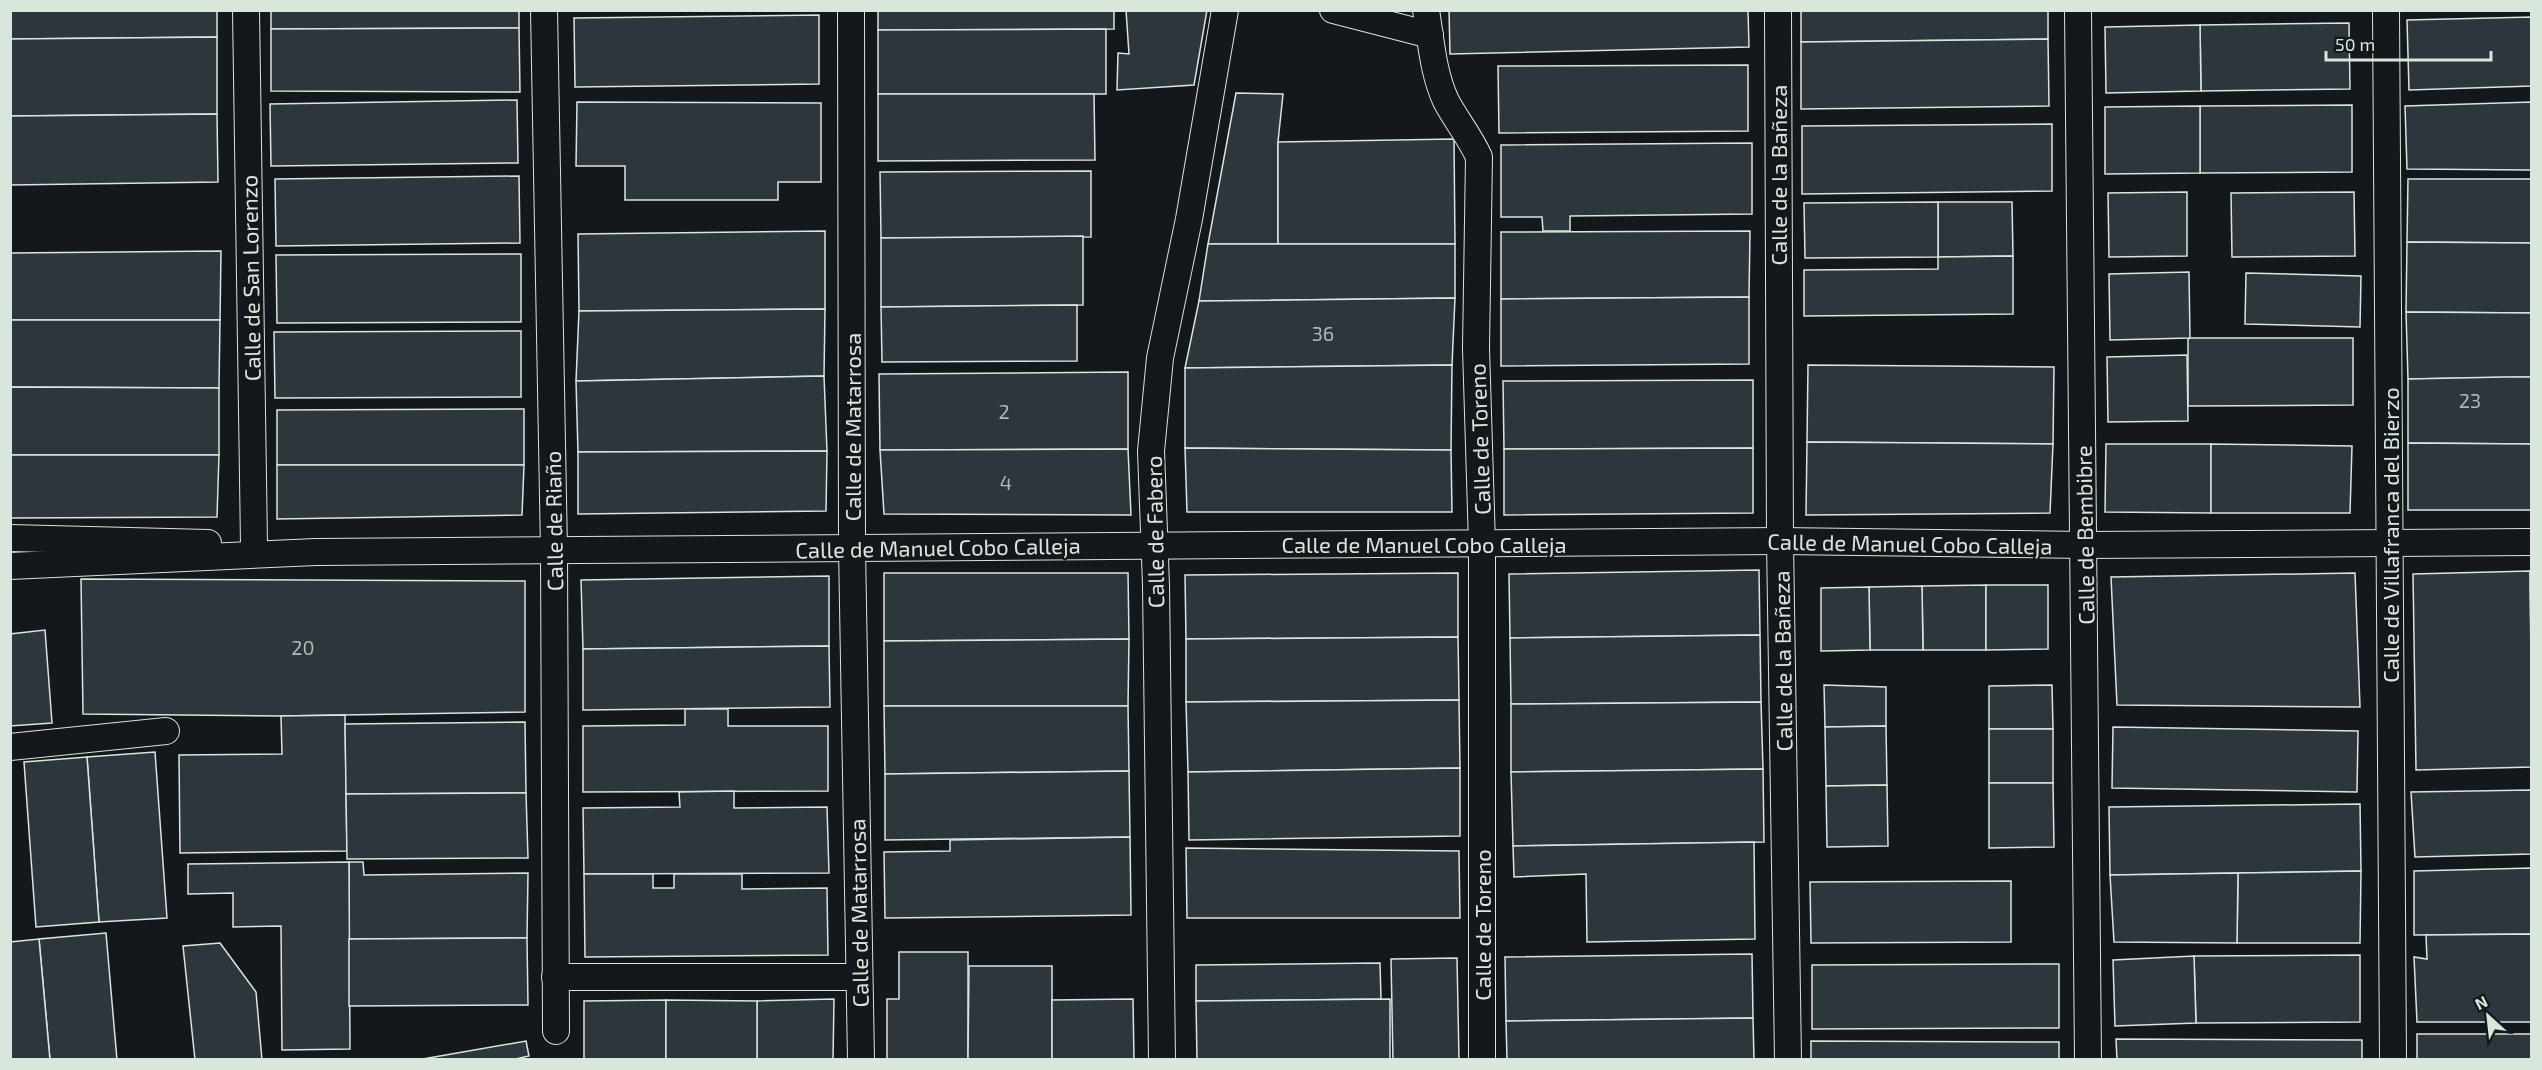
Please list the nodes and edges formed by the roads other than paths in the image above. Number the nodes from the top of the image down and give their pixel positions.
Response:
1 (246, 10) edge
2 (544, 10) edge
3 (851, 10) edge
4 (1225, 10) edge
5 (1333, 10) edge
6 (1778, 10) edge
7 (2078, 10) edge
8 (2386, 10) edge
9 (1428, 23) edge
10 (10, 538) edge
11 (1780, 541) junction
12 (2532, 542) edge
13 (1482, 544) junction
14 (2390, 544) junction
15 (254, 545) junction
16 (1155, 545) junction
17 (2084, 545) junction
18 (852, 549) junction
19 (554, 551) junction
20 (316, 552) junction
21 (10, 566) edge
22 (166, 731) dead end
23 (10, 747) edge
24 (555, 977) junction
25 (859, 977) junction
26 (556, 1031) dead end
27 (861, 1059) edge
28 (1162, 1059) edge
29 (1482, 1059) edge
30 (1788, 1059) edge
31 (2088, 1059) edge
32 (2393, 1059) edge

1 - 15 street, Calle de San Lorenzo
2 - 19 street, Calle de Riaño
3 - 18 street, Calle de Matarrosa
4 - 16 street, Calle de Fabero
5 - 9 street
6 - 11 street, Calle de la Bañeza
7 - 17 street, Calle de Bembibre
8 - 14 street, Calle de Villafranca del Bierzo
9 - 13 street, Calle de Toreno
10 - 15 street, Calle de Manuel Cobo Calleja
11 - 13 street, Calle de Manuel Cobo Calleja
11 - 17 street, Calle de Manuel Cobo Calleja
11 - 30 street, Calle de la Bañeza
12 - 14 street, Calle de Manuel Cobo Calleja
13 - 16 street, Calle de Manuel Cobo Calleja
13 - 29 street, Calle de Toreno
14 - 17 street, Calle de Manuel Cobo Calleja
14 - 32 street, Calle de Villafranca del Bierzo
15 - 20 street, Calle de Manuel Cobo Calleja
16 - 18 street, Calle de Manuel Cobo Calleja
16 - 28 street, Calle de Fabero
17 - 31 street, Calle de Bembibre
18 - 19 street, Calle de Manuel Cobo Calleja
18 - 25 street, Calle de Matarrosa
19 - 20 street, Calle de Manuel Cobo Calleja
19 - 24 street, Calle de Riaño
20 - 21 street, Calle de Manuel Cobo Calleja
22 - 23 street
24 - 25 street
24 - 26 street, Calle de Riaño
25 - 27 street, Calle de Matarrosa

